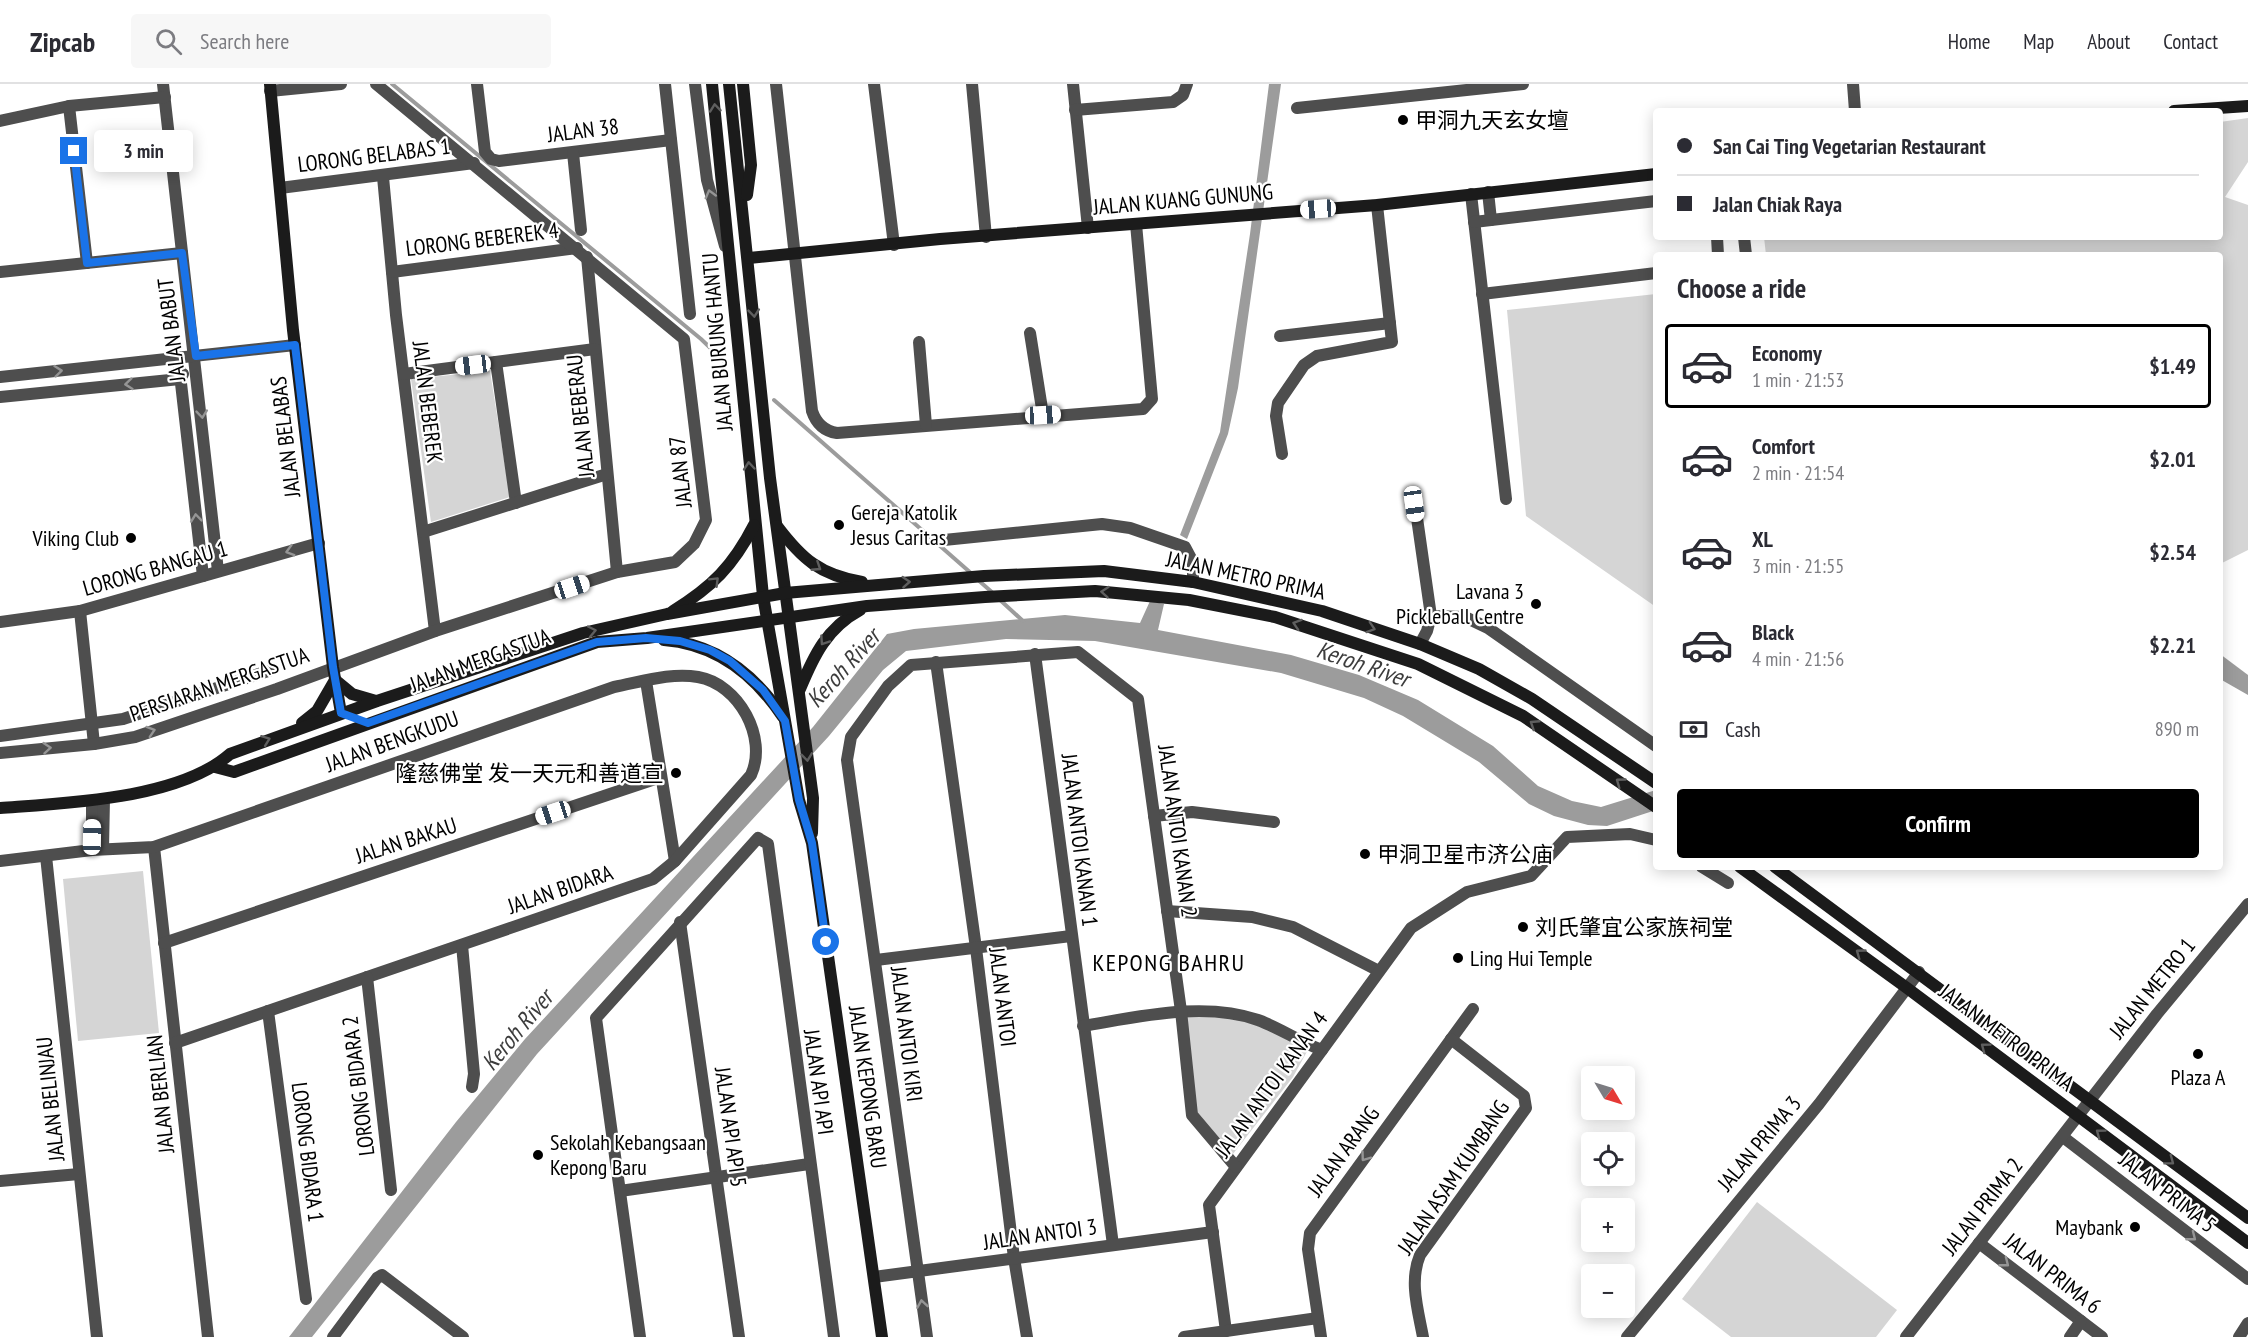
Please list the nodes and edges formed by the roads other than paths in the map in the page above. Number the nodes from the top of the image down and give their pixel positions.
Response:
1 (341, 84) edge
2 (376, 84) edge
3 (477, 84) edge
4 (665, 84) edge
5 (695, 84) edge
6 (712, 84) edge
7 (729, 84) edge
8 (743, 84) edge
9 (776, 84) edge
10 (874, 84) edge
11 (972, 84) edge
12 (1073, 84) edge
13 (1187, 84) edge
14 (1523, 84) edge
15 (1853, 84) edge
16 (270, 88) edge
17 (164, 90) edge
18 (69, 106) junction
19 (2248, 106) edge
20 (1297, 108) dead end
21 (1855, 108) edge
22 (2218, 108) edge
23 (1075, 110) junction
24 (0, 121) edge
25 (671, 140) junction
26 (573, 153) junction
27 (474, 163) junction
28 (1653, 174) edge
29 (383, 177) junction
30 (280, 188) junction
31 (1488, 192) junction
32 (1471, 194) junction
33 (1653, 201) edge
34 (1377, 205) junction
35 (745, 217) junction
36 (1491, 220) junction
37 (1474, 222) junction
38 (1136, 224) junction
39 (1088, 228) junction
40 (580, 230) dead end
41 (986, 237) junction
42 (894, 245) junction
43 (577, 248) junction
44 (182, 253) junction
45 (795, 254) junction
46 (587, 256) junction
47 (749, 258) junction
48 (87, 263) junction
49 (731, 270) junction
50 (0, 272) edge
51 (392, 272) junction
52 (1653, 273) edge
53 (1482, 294) junction
54 (690, 314) dead end
55 (1390, 324) junction
56 (1030, 333) dead end
57 (1280, 336) dead end
58 (919, 342) dead end
59 (295, 345) junction
60 (595, 349) junction
61 (196, 356) junction
62 (178, 357) junction
63 (496, 362) junction
64 (404, 374) junction
65 (0, 377) edge
66 (180, 379) junction
67 (0, 397) edge
68 (1043, 415) junction
69 (926, 425) junction
70 (1282, 454) dead end
71 (607, 474) junction
72 (1506, 499) dead end
73 (516, 503) junction
74 (1414, 504) dead end
75 (754, 524) junction
76 (776, 525) junction
77 (423, 532) junction
78 (944, 540) dead end
79 (319, 543) junction
80 (218, 572) junction
81 (617, 572) junction
82 (203, 576) junction
83 (1192, 582) junction
84 (876, 584) junction
85 (785, 593) junction
86 (763, 596) junction
87 (867, 606) junction
88 (80, 611) junction
89 (667, 614) junction
90 (789, 616) junction
91 (1431, 616) junction
92 (767, 619) junction
93 (0, 622) edge
94 (435, 631) junction
95 (646, 638) junction
96 (1420, 644) junction
97 (1035, 654) junction
98 (936, 662) junction
99 (274, 669) dead end
100 (334, 673) junction
101 (646, 681) junction
102 (799, 692) junction
103 (377, 701) junction
104 (341, 713) junction
105 (368, 723) junction
106 (92, 724) junction
107 (786, 724) junction
108 (289, 732) junction
109 (0, 736) edge
110 (309, 743) junction
111 (94, 744) junction
112 (1653, 744) edge
113 (0, 753) edge
114 (215, 767) junction
115 (662, 777) junction
116 (1653, 781) edge
117 (98, 800) junction
118 (1653, 805) edge
119 (0, 808) edge
120 (1155, 816) junction
121 (1274, 822) dead end
122 (1653, 839) edge
123 (812, 843) junction
124 (154, 847) junction
125 (98, 850) junction
126 (46, 856) junction
127 (0, 861) edge
128 (675, 861) junction
129 (1707, 870) edge
130 (1744, 870) edge
131 (1779, 870) edge
132 (1728, 883) dead end
133 (2248, 904) edge
134 (1167, 911) junction
135 (680, 922) junction
136 (1071, 936) junction
137 (164, 943) junction
138 (462, 945) junction
139 (976, 948) junction
140 (876, 960) junction
141 (1379, 971) junction
142 (1919, 972) junction
143 (367, 977) junction
144 (1907, 988) junction
145 (1473, 1009) dead end
146 (268, 1011) junction
147 (1181, 1011) junction
148 (1083, 1026) junction
149 (1451, 1039) junction
150 (175, 1043) junction
151 (1322, 1050) junction
152 (472, 1087) dead end
153 (2091, 1100) junction
154 (2078, 1117) junction
155 (2063, 1137) junction
156 (809, 1164) junction
157 (1236, 1167) junction
158 (79, 1174) junction
159 (717, 1178) junction
160 (0, 1181) edge
161 (391, 1190) dead end
162 (620, 1191) junction
163 (2248, 1218) edge
164 (1213, 1232) junction
165 (1979, 1243) junction
166 (2248, 1243) edge
167 (1113, 1245) junction
168 (1014, 1258) junction
169 (917, 1271) junction
170 (874, 1277) junction
171 (2248, 1280) edge
172 (306, 1299) dead end
173 (1318, 1318) junction
174 (2081, 1322) junction
175 (2248, 1323) edge
176 (1226, 1331) junction
177 (97, 1337) edge
178 (208, 1337) edge
179 (333, 1337) edge
180 (463, 1337) edge
181 (640, 1337) edge
182 (739, 1337) edge
183 (834, 1337) edge
184 (882, 1337) edge
185 (927, 1337) edge
186 (1027, 1337) edge
187 (1184, 1337) edge
188 (1321, 1337) edge
189 (1423, 1337) edge
190 (1627, 1337) edge
191 (1906, 1337) edge
192 (2070, 1337) edge
193 (2102, 1337) edge
194 (2239, 1337) edge

1 - 16 street
2 - 27 street, JALAN 87
3 - 26 street, JALAN 38
4 - 25 street
49 -> 5 street
49 -> 6 main road, JALAN BURUNG HANTU
7 - 35 main road, JALAN BURUNG HANTU
8 - 35 main road
9 - 45 street
10 - 42 street
11 - 41 street
12 - 23 street
13 - 23 street
14 - 20 street
15 - 21 street
16 - 30 main road, JALAN BELABAS
17 - 18 street
17 - 44 street, JALAN BABUT
18 - 24 street
18 - 48 street
19 - 22 main road
23 - 39 street
25 - 26 street, JALAN 38
25 - 54 street
26 - 40 street
27 - 29 street, LORONG BELABAS 1
27 - 43 street, JALAN 87
28 - 31 main road, JALAN KUANG GUNUNG
29 - 30 street, LORONG BELABAS 1
29 - 51 street, JALAN BEBEREK
30 - 59 main road, JALAN BELABAS
31 - 32 main road, JALAN KUANG GUNUNG
31 - 36 street
32 - 34 main road, JALAN KUANG GUNUNG
32 - 37 street
33 - 36 street
34 - 38 main road, JALAN KUANG GUNUNG
34 - 55 street
35 - 47 main road, JALAN BURUNG HANTU
36 - 37 street
37 - 53 street
38 - 39 main road, JALAN KUANG GUNUNG
38 - 68 street
39 - 41 main road, JALAN KUANG GUNUNG
41 - 42 main road, JALAN KUANG GUNUNG
42 - 45 main road, JALAN KUANG GUNUNG
43 - 46 street, JALAN 87
43 - 51 street, LORONG BEBEREK 4
44 - 48 street
44 - 61 street, JALAN BABUT
45 - 47 main road, JALAN KUANG GUNUNG
45 - 69 street
46 - 60 street, JALAN BEBERAU
46 - 81 street, JALAN 87
47 -> 76 main road, JALAN BURUNG HANTU
48 - 50 street
75 -> 49 main road, JALAN BURUNG HANTU
51 - 64 street, JALAN BEBEREK
52 - 53 street
53 - 72 street
55 - 57 street
55 - 70 street
56 - 68 street
58 - 69 street
59 - 61 street
59 - 79 main road, JALAN BELABAS
60 - 63 street
60 - 71 street, JALAN BEBERAU
61 - 62 street
61 - 66 street
61 -> 80 street, JALAN BABUT
65 -> 62 street
62 - 66 street, JALAN BABUT
63 - 64 street
63 - 73 street
64 - 77 street, JALAN BEBEREK
66 -> 67 street
82 -> 66 street, JALAN BABUT
68 - 69 street
71 - 73 street
71 - 81 street, JALAN BEBERAU
73 - 77 street
74 - 91 street
75 - 86 main road, JALAN BURUNG HANTU
89 -> 75 main road
76 -> 84 main road
76 - 85 main road, JALAN BURUNG HANTU
77 - 94 street, JALAN BEBEREK
78 - 83 street
79 -> 80 street, LORONG BANGAU 1
79 - 100 main road, JALAN BELABAS
80 - 82 street, LORONG BANGAU 1
81 - 94 street, PERSIARAN MERGASTUA
82 - 88 street, LORONG BANGAU 1
84 -> 83 main road, JALAN METRO PRIMA
83 -> 96 main road, JALAN METRO PRIMA
84 - 85 main road, JALAN METRO PRIMA
85 - 86 main road, JALAN METRO PRIMA
85 - 90 main road, JALAN BURUNG HANTU
86 - 89 main road, JALAN MERGASTUA
86 - 92 main road, JALAN BURUNG HANTU
87 - 90 main road, JALAN METRO PRIMA
87 -> 102 main road
118 -> 87 main road, JALAN METRO PRIMA
88 - 93 street, LORONG BANGAU 1
88 - 106 street
103 -> 89 main road, JALAN MERGASTUA
90 - 92 main road, JALAN METRO PRIMA
90 - 102 main road, JALAN KEPONG BARU
91 - 96 street
91 - 112 street
92 - 95 main road, JALAN MERGASTUA
92 - 107 main road, JALAN KEPONG BARU
94 - 100 street, PERSIARAN MERGASTUA
95 - 105 main road, JALAN MERGASTUA
95 - 107 main road
96 - 116 main road, JALAN METRO PRIMA
97 - 98 street
97 - 120 street, JALAN ANTOI KANAN 2
97 - 136 street, JALAN ANTOI KANAN 1
98 - 139 street, JALAN ANTOI
98 - 140 street, JALAN ANTOI KIRI
99 - 106 street
100 - 103 main road
100 - 104 main road, JALAN BELABAS
100 - 108 main road
111 -> 100 street, PERSIARAN MERGASTUA
101 - 115 street
101 - 124 street, JALAN BENGKUDU
101 - 128 street, JALAN BIDARA
102 -> 123 main road, JALAN KEPONG BARU
103 - 104 main road, JALAN MERGASTUA
104 - 105 main road
104 - 108 main road, JALAN MERGASTUA
104 - 110 main road
105 - 110 main road, JALAN MERGASTUA
106 - 109 street
106 - 111 street
107 - 123 main road, JALAN KEPONG BARU
114 -> 108 main road, JALAN MERGASTUA
110 - 114 main road, JALAN MERGASTUA
113 -> 111 street, PERSIARAN MERGASTUA
114 - 117 main road, JALAN MERGASTUA
115 - 128 street
115 - 137 street, JALAN BAKAU
117 - 119 main road, JALAN MERGASTUA
117 - 125 street
120 - 121 street
120 - 134 street, JALAN ANTOI KANAN 2
122 - 141 street, JALAN ANTOI KANAN 4
123 - 170 main road, JALAN KEPONG BARU
124 - 125 street, JALAN BENGKUDU
124 - 137 street, JALAN BERLIAN
125 - 126 street, JALAN BENGKUDU
126 - 127 street, JALAN BENGKUDU
126 - 158 street, JALAN BELINJAU
128 - 138 street, JALAN BIDARA
129 - 132 street
144 -> 130 main road, JALAN METRO PRIMA
131 - 142 main road, JALAN METRO PRIMA
133 - 153 street, JALAN METRO 1
134 - 141 street
134 - 147 street, JALAN ANTOI KANAN 2
135 - 156 street, JALAN API API
135 - 159 street, JALAN API API 5
135 - 162 street
136 - 139 street
136 - 148 street, JALAN ANTOI KANAN 1
137 - 150 street, JALAN BERLIAN
138 - 143 street, JALAN BIDARA
138 - 152 street
139 - 140 street
139 - 168 street, JALAN ANTOI
140 - 169 street, JALAN ANTOI KIRI
141 - 151 street, JALAN ANTOI KANAN 4
142 - 144 street, JALAN PRIMA 3
142 - 153 main road, JALAN METRO PRIMA
143 - 146 street, JALAN BIDARA
143 - 161 street, LORONG BIDARA 2
154 -> 144 main road, JALAN METRO PRIMA
144 - 190 street, JALAN PRIMA 3
145 - 149 street, JALAN ARANG
146 - 150 street, JALAN BIDARA
146 - 172 street, LORONG BIDARA 1
147 - 148 street
147 - 151 street
147 - 157 street, JALAN ANTOI KANAN 2
148 - 167 street, JALAN ANTOI KANAN 1
149 -> 173 street, JALAN ARANG
149 - 189 street, JALAN ASAM KUMBANG
150 - 178 street, JALAN BERLIAN
151 - 157 street, JALAN ANTOI KANAN 4
153 - 154 street, JALAN PRIMA 2
153 -> 163 main road, JALAN METRO PRIMA
154 - 155 street, JALAN PRIMA 2
166 -> 154 main road, JALAN METRO PRIMA
155 - 165 street, JALAN PRIMA 2
155 -> 171 street, JALAN PRIMA 5
156 - 159 street
156 - 183 street, JALAN API API
157 - 164 street, JALAN ANTOI KANAN 4
158 - 160 street
158 - 177 street, JALAN BELINJAU
159 - 162 street
159 - 182 street, JALAN API API 5
162 - 181 street
164 - 167 street, JALAN ANTOI 3
164 - 176 street, JALAN ANTOI KANAN 4
165 -> 174 street, JALAN PRIMA 6
165 - 191 street, JALAN PRIMA 2
167 - 168 street, JALAN ANTOI 3
168 - 169 street, JALAN ANTOI 3
168 - 186 street, JALAN ANTOI
169 - 170 street, JALAN ANTOI 3
185 -> 169 street, JALAN ANTOI KIRI
170 - 184 main road, JALAN KEPONG BARU
173 - 176 street
173 - 188 street, JALAN ARANG
174 - 192 street
174 - 193 street, JALAN PRIMA 6
175 - 194 street
176 - 187 street
179 - 180 street

